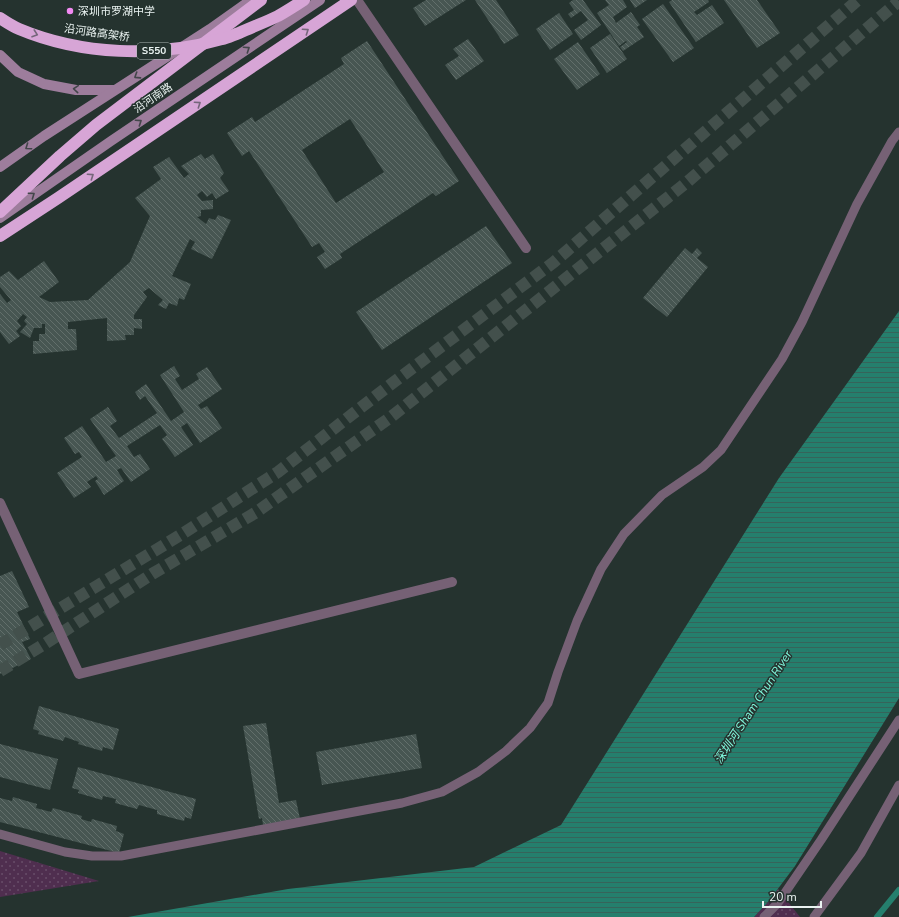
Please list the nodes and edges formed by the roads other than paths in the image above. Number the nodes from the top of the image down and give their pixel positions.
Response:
1 (251, 0) edge
2 (261, 0) edge
3 (304, 0) edge
4 (320, 0) edge
5 (351, 0) edge
6 (357, 0) edge
7 (0, 18) edge
8 (0, 55) edge
9 (115, 90) junction
10 (899, 132) edge
11 (0, 167) edge
12 (0, 212) edge
13 (0, 218) edge
14 (0, 236) edge
15 (526, 248) dead end
16 (0, 502) edge
17 (452, 582) dead end
18 (899, 720) edge
19 (899, 785) edge
20 (0, 834) edge
21 (764, 917) edge
22 (814, 917) edge

1 -> 9 main road
2 - 12 highway, bridge
7 -> 3 highway, 沿河路高架桥 / S550, bridge
13 -> 4 main road, 沿河南路
14 -> 5 highway
6 - 15 street
9 -> 8 main road
9 -> 11 main road
10 - 20 lane
16 - 17 street
18 - 21 lane
19 - 22 lane

